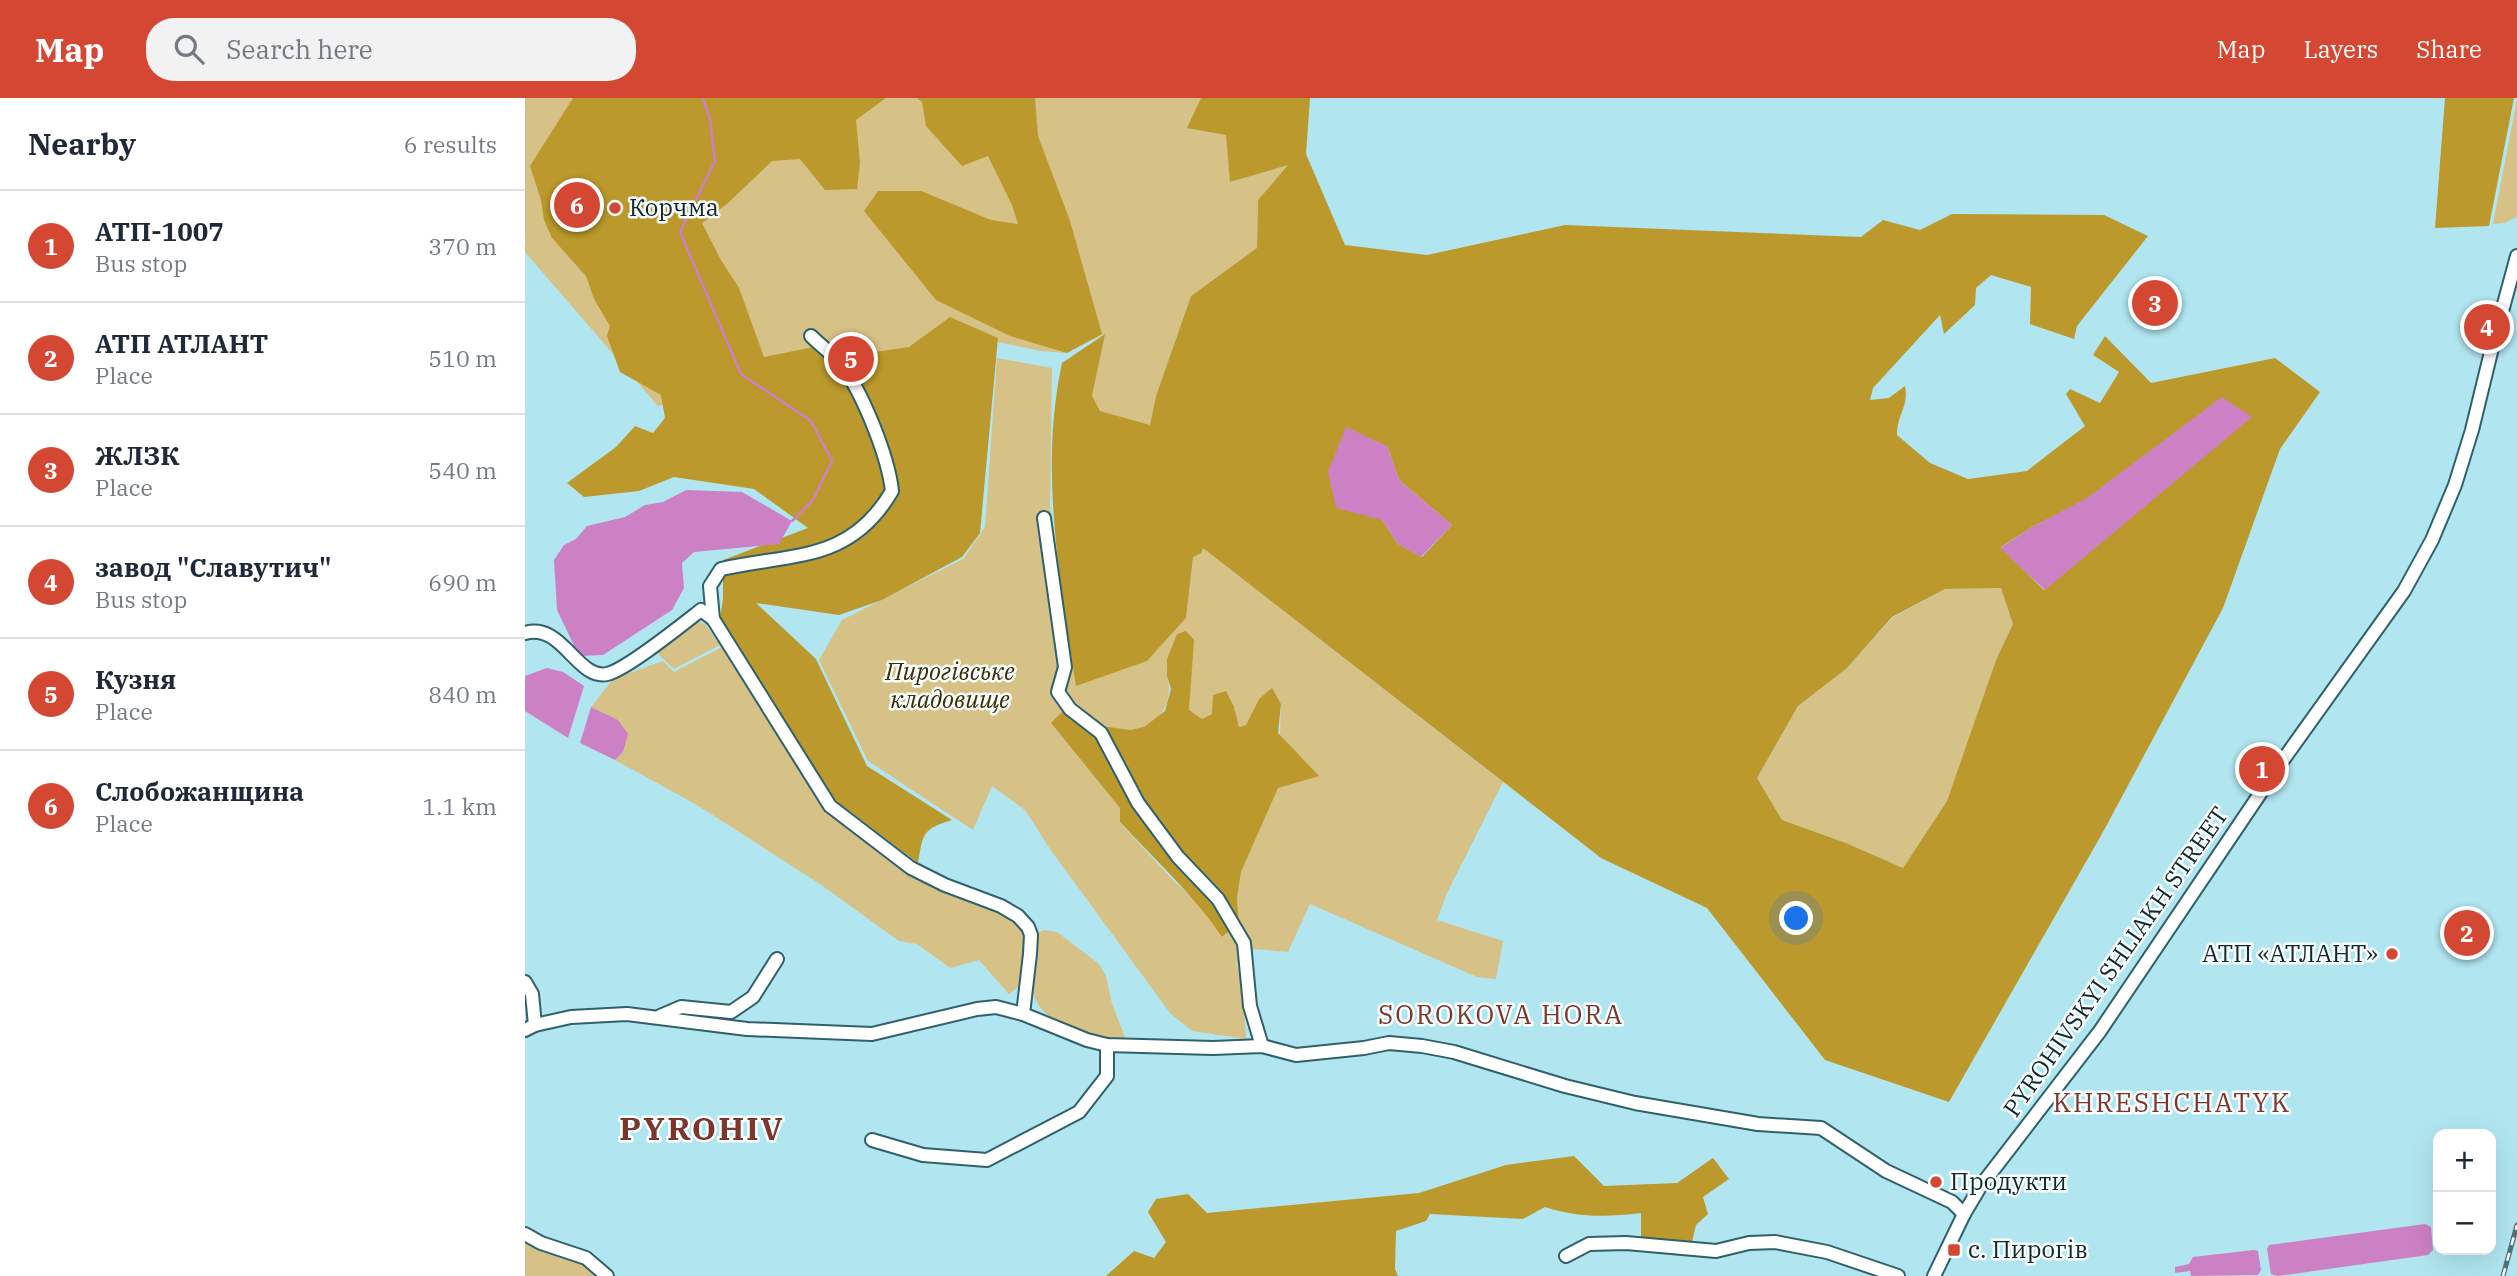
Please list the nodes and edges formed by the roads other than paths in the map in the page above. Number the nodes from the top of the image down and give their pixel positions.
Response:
1 (2517, 256) edge
2 (811, 337) dead end
3 (1044, 518) dead end
4 (710, 599) junction
5 (701, 610) junction
6 (713, 619) junction
7 (525, 633) edge
8 (777, 959) dead end
9 (525, 982) edge
10 (1023, 1014) junction
11 (660, 1016) junction
12 (530, 1028) edge
13 (1107, 1045) junction
14 (1262, 1046) junction
15 (872, 1140) dead end
16 (1964, 1214) junction
17 (525, 1234) edge
18 (1566, 1256) dead end
19 (607, 1276) edge
20 (1898, 1276) edge
21 (1934, 1276) edge

1 - 16 street, PYROHIVSKYI SHLIAKH STREET
2 - 4 street
3 - 14 street
4 - 5 street
4 - 6 street
5 - 6 street
5 - 7 street
6 - 10 street
8 - 11 street
9 - 12 street
10 - 11 street
10 - 13 street
11 - 12 street
13 - 14 street
13 - 15 street
14 - 16 street
16 - 21 street, PYROHIVSKYI SHLIAKH STREET
17 - 19 street
18 - 20 street

